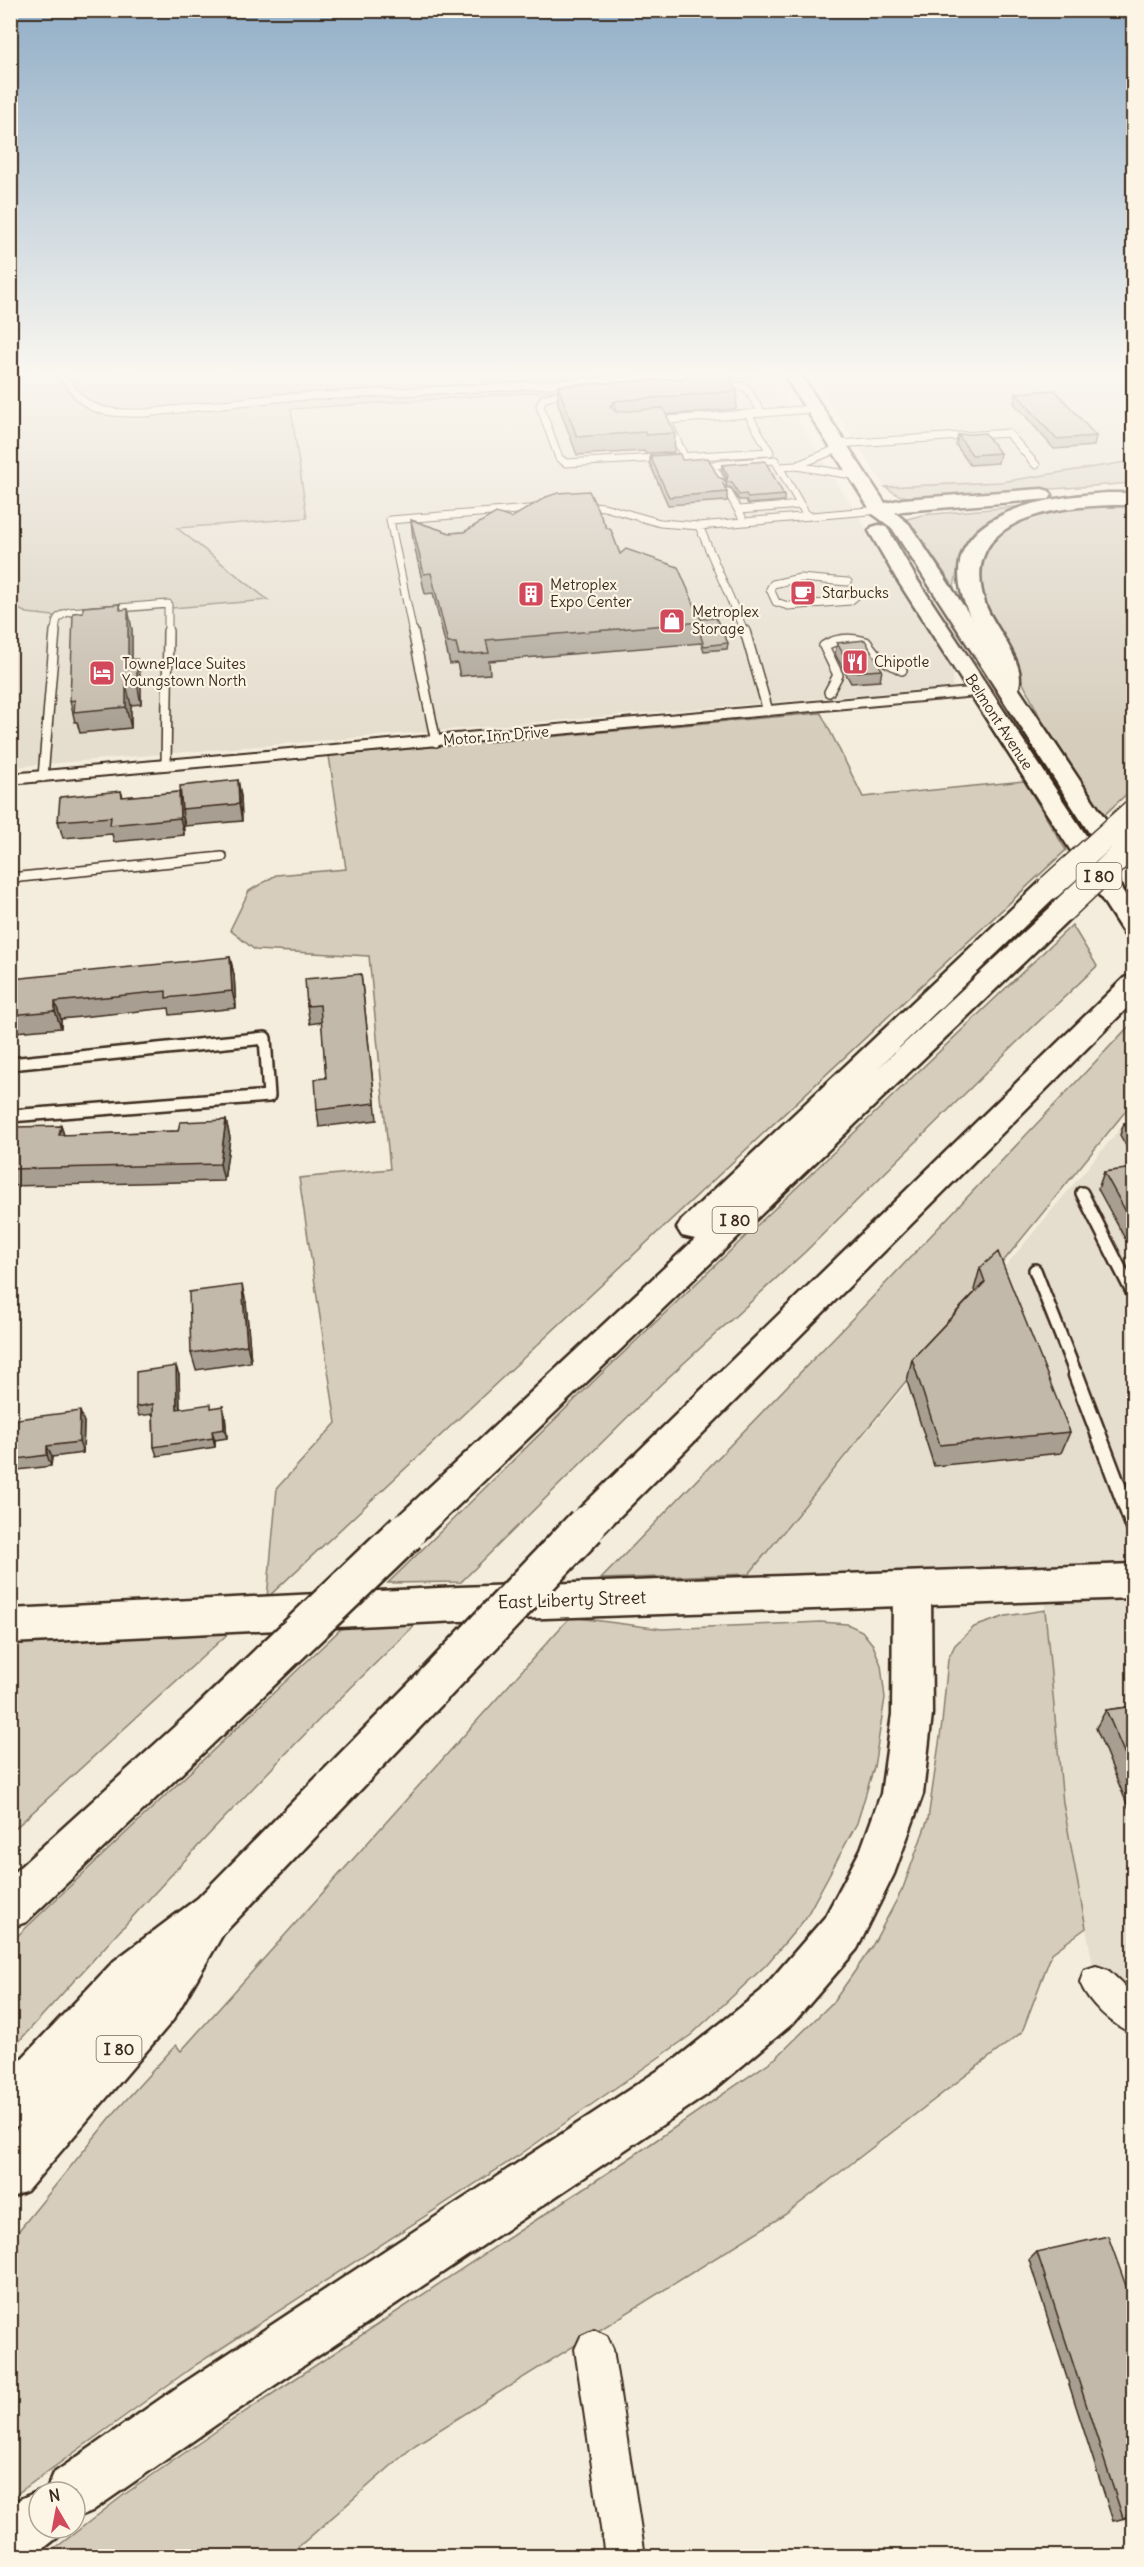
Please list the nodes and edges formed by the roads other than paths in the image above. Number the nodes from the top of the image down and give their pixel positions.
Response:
1 (789, 492) edge
2 (868, 492) edge
3 (1082, 492) edge
4 (744, 496) edge
5 (1080, 498) junction
6 (1134, 499) edge
7 (572, 506) edge
8 (800, 506) junction
9 (550, 507) edge
10 (739, 510) junction
11 (880, 510) junction
12 (807, 516) junction
13 (745, 522) junction
14 (699, 526) junction
15 (848, 582) dead end
16 (856, 596) dead end
17 (902, 670) dead end
18 (1008, 688) junction
19 (829, 692) dead end
20 (981, 692) junction
21 (768, 711) junction
22 (436, 741) junction
23 (166, 765) junction
24 (43, 777) junction
25 (10, 779) edge
26 (1134, 811) edge
27 (1134, 843) edge
28 (222, 857) dead end
29 (10, 878) edge
30 (1134, 882) edge
31 (1057, 898) junction
32 (1134, 929) edge
33 (1134, 984) edge
34 (10, 1064) edge
35 (10, 1116) edge
36 (1082, 1193) dead end
37 (1035, 1270) dead end
38 (1134, 1296) edge
39 (1133, 1520) edge
40 (1134, 1581) edge
41 (912, 1590) junction
42 (10, 1626) edge
43 (90, 1831) junction
44 (10, 1884) edge
45 (10, 1906) edge
46 (214, 1914) junction
47 (1096, 1983) dead end
48 (1134, 2018) edge
49 (10, 2106) edge
50 (10, 2174) edge
51 (594, 2349) dead end
52 (87, 2482) edge
53 (27, 2528) edge
54 (10, 2541) edge
55 (625, 2556) edge

1 - 8 lane
2 - 11 main road, Belmont Avenue
3 - 11 main road
4 - 10 lane
5 - 6 main road
5 - 11 main road
5 - 18 main road
7 - 14 lane
8 - 10 lane
8 - 12 lane
9 - 22 lane
10 - 13 lane
11 - 12 lane
11 - 18 main road, Belmont Avenue
11 - 20 main road, Belmont Avenue
12 - 13 lane
13 - 14 lane
14 - 21 lane
15 - 16 lane
17 - 19 lane
18 - 30 main road, Belmont Avenue
20 - 21 street, Motor Inn Drive
20 - 32 main road, Belmont Avenue
21 - 22 street, Motor Inn Drive
22 - 23 street, Motor Inn Drive
23 - 24 street, Motor Inn Drive
23 - 24 lane
24 - 25 street, Motor Inn Drive
26 - 31 main road, bridge
27 - 31 main road, I 80, bridge
28 - 29 lane
31 - 43 main road, I 80, bridge
33 - 46 main road, I 80, bridge
34 - 35 lane
36 - 38 lane
37 - 39 lane
40 - 41 main road, East Liberty Street
41 - 42 main road, East Liberty Street
41 - 52 main road
43 - 44 main road
43 - 45 main road, I 80
46 - 49 main road
46 - 50 main road, I 80
47 - 48 street
51 - 55 street
53 - 54 main road

